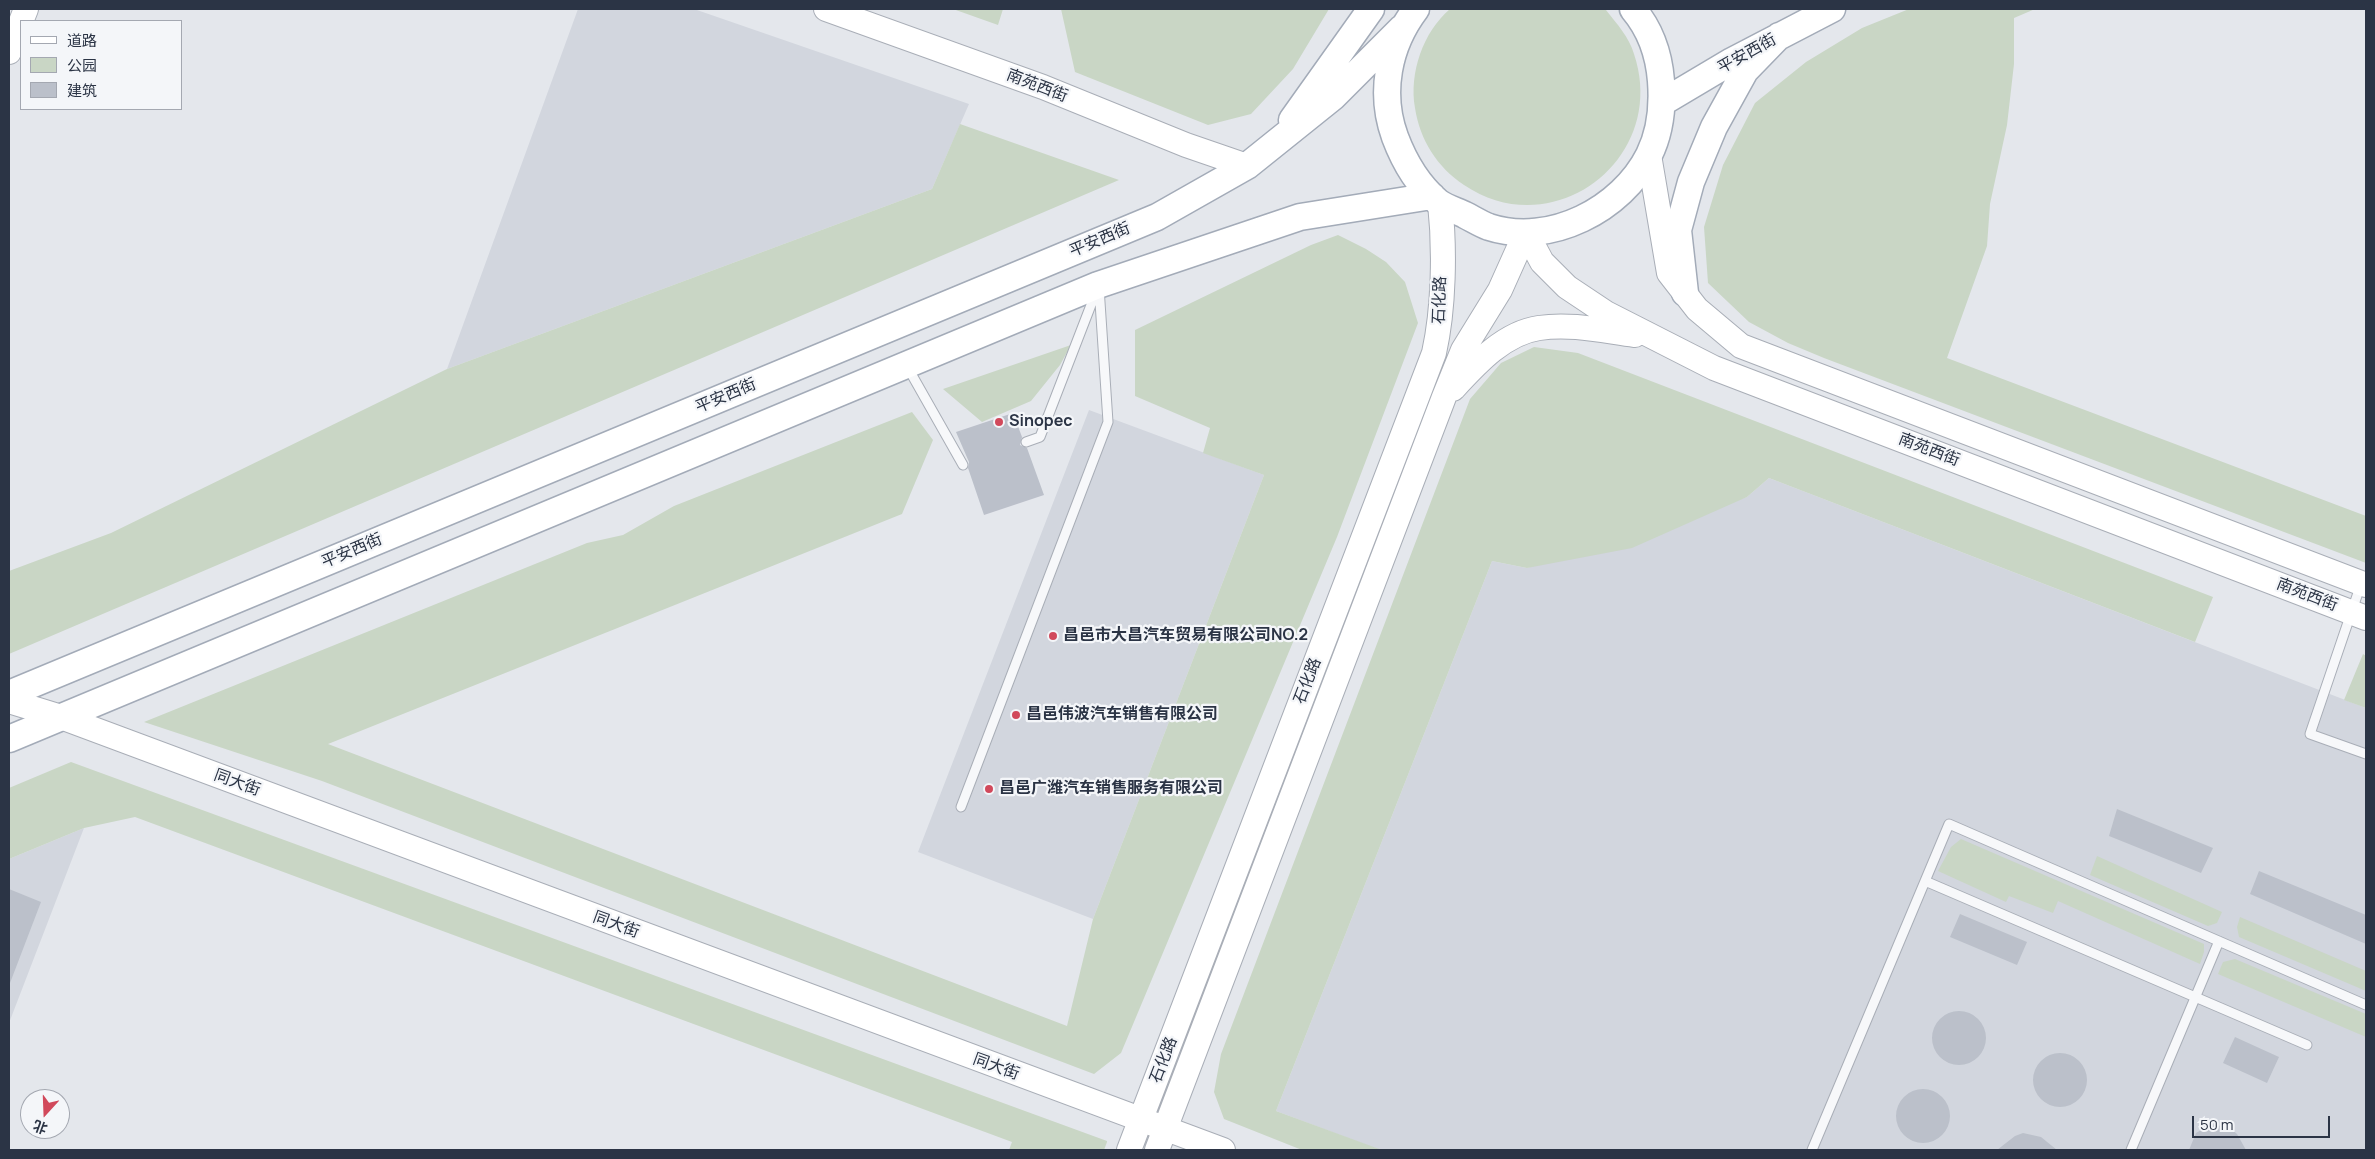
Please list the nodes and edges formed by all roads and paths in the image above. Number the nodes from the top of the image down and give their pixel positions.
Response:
1 (826, 9) edge
2 (1371, 9) edge
3 (1632, 9) edge
4 (1832, 9) edge
5 (1409, 18) edge
6 (20, 24) edge
7 (1779, 36) junction
8 (9, 52) edge
9 (1663, 102) junction
10 (1276, 143) junction
11 (1649, 155) junction
12 (1247, 166) junction
13 (1436, 200) junction
14 (1526, 232) junction
15 (1098, 285) junction
16 (1685, 293) junction
17 (1653, 337) junction
18 (906, 363) junction
19 (1444, 397) junction
20 (1026, 442) dead end
21 (962, 465) dead end
22 (2364, 584) edge
23 (2359, 615) edge
24 (9, 694) edge
25 (9, 701) edge
26 (61, 718) junction
27 (9, 739) edge
28 (2366, 754) edge
29 (961, 806) dead end
30 (1925, 881) junction
31 (2219, 941) junction
32 (2195, 997) junction
33 (2366, 1005) edge
34 (2307, 1045) dead end
35 (1141, 1121) junction
36 (1166, 1128) junction
37 (1129, 1150) edge
38 (1158, 1150) edge
39 (1223, 1150) edge
40 (1812, 1150) edge
41 (2131, 1150) edge

1 - 12 main road, 南苑西街
2 - 10 main road
3 - 9 main road
4 - 7 main road, 平安西街
5 - 10 main road, 平安西街
5 - 13 main road
6 - 8 main road
7 - 9 main road, 平安西街
7 - 16 main road
9 - 11 main road
10 - 12 main road, 平安西街
11 - 14 main road
11 - 16 main road, 南苑西街
12 - 24 main road, 平安西街
13 - 14 main road
13 - 15 main road
13 - 35 main road, 石化路
14 - 17 main road, 南苑西街
14 - 19 main road, 石化路
15 - 18 main road
15 - 20 lane
15 - 29 lane
16 - 22 main road, 南苑西街
17 - 19 main road
17 - 23 main road, 南苑西街
18 - 21 lane
18 - 26 main road
19 - 36 main road, 石化路
22 - 23 lane
23 - 28 lane
25 - 26 main road, 同大街
26 - 27 main road
26 - 35 main road, 同大街
30 - 31 lane
30 - 32 lane
30 - 40 lane
31 - 32 lane
31 - 33 lane
32 - 34 lane
32 - 41 lane
35 - 36 main road, 同大街
35 - 37 main road, 石化路
36 - 38 main road, 石化路
36 - 39 main road, 同大街

